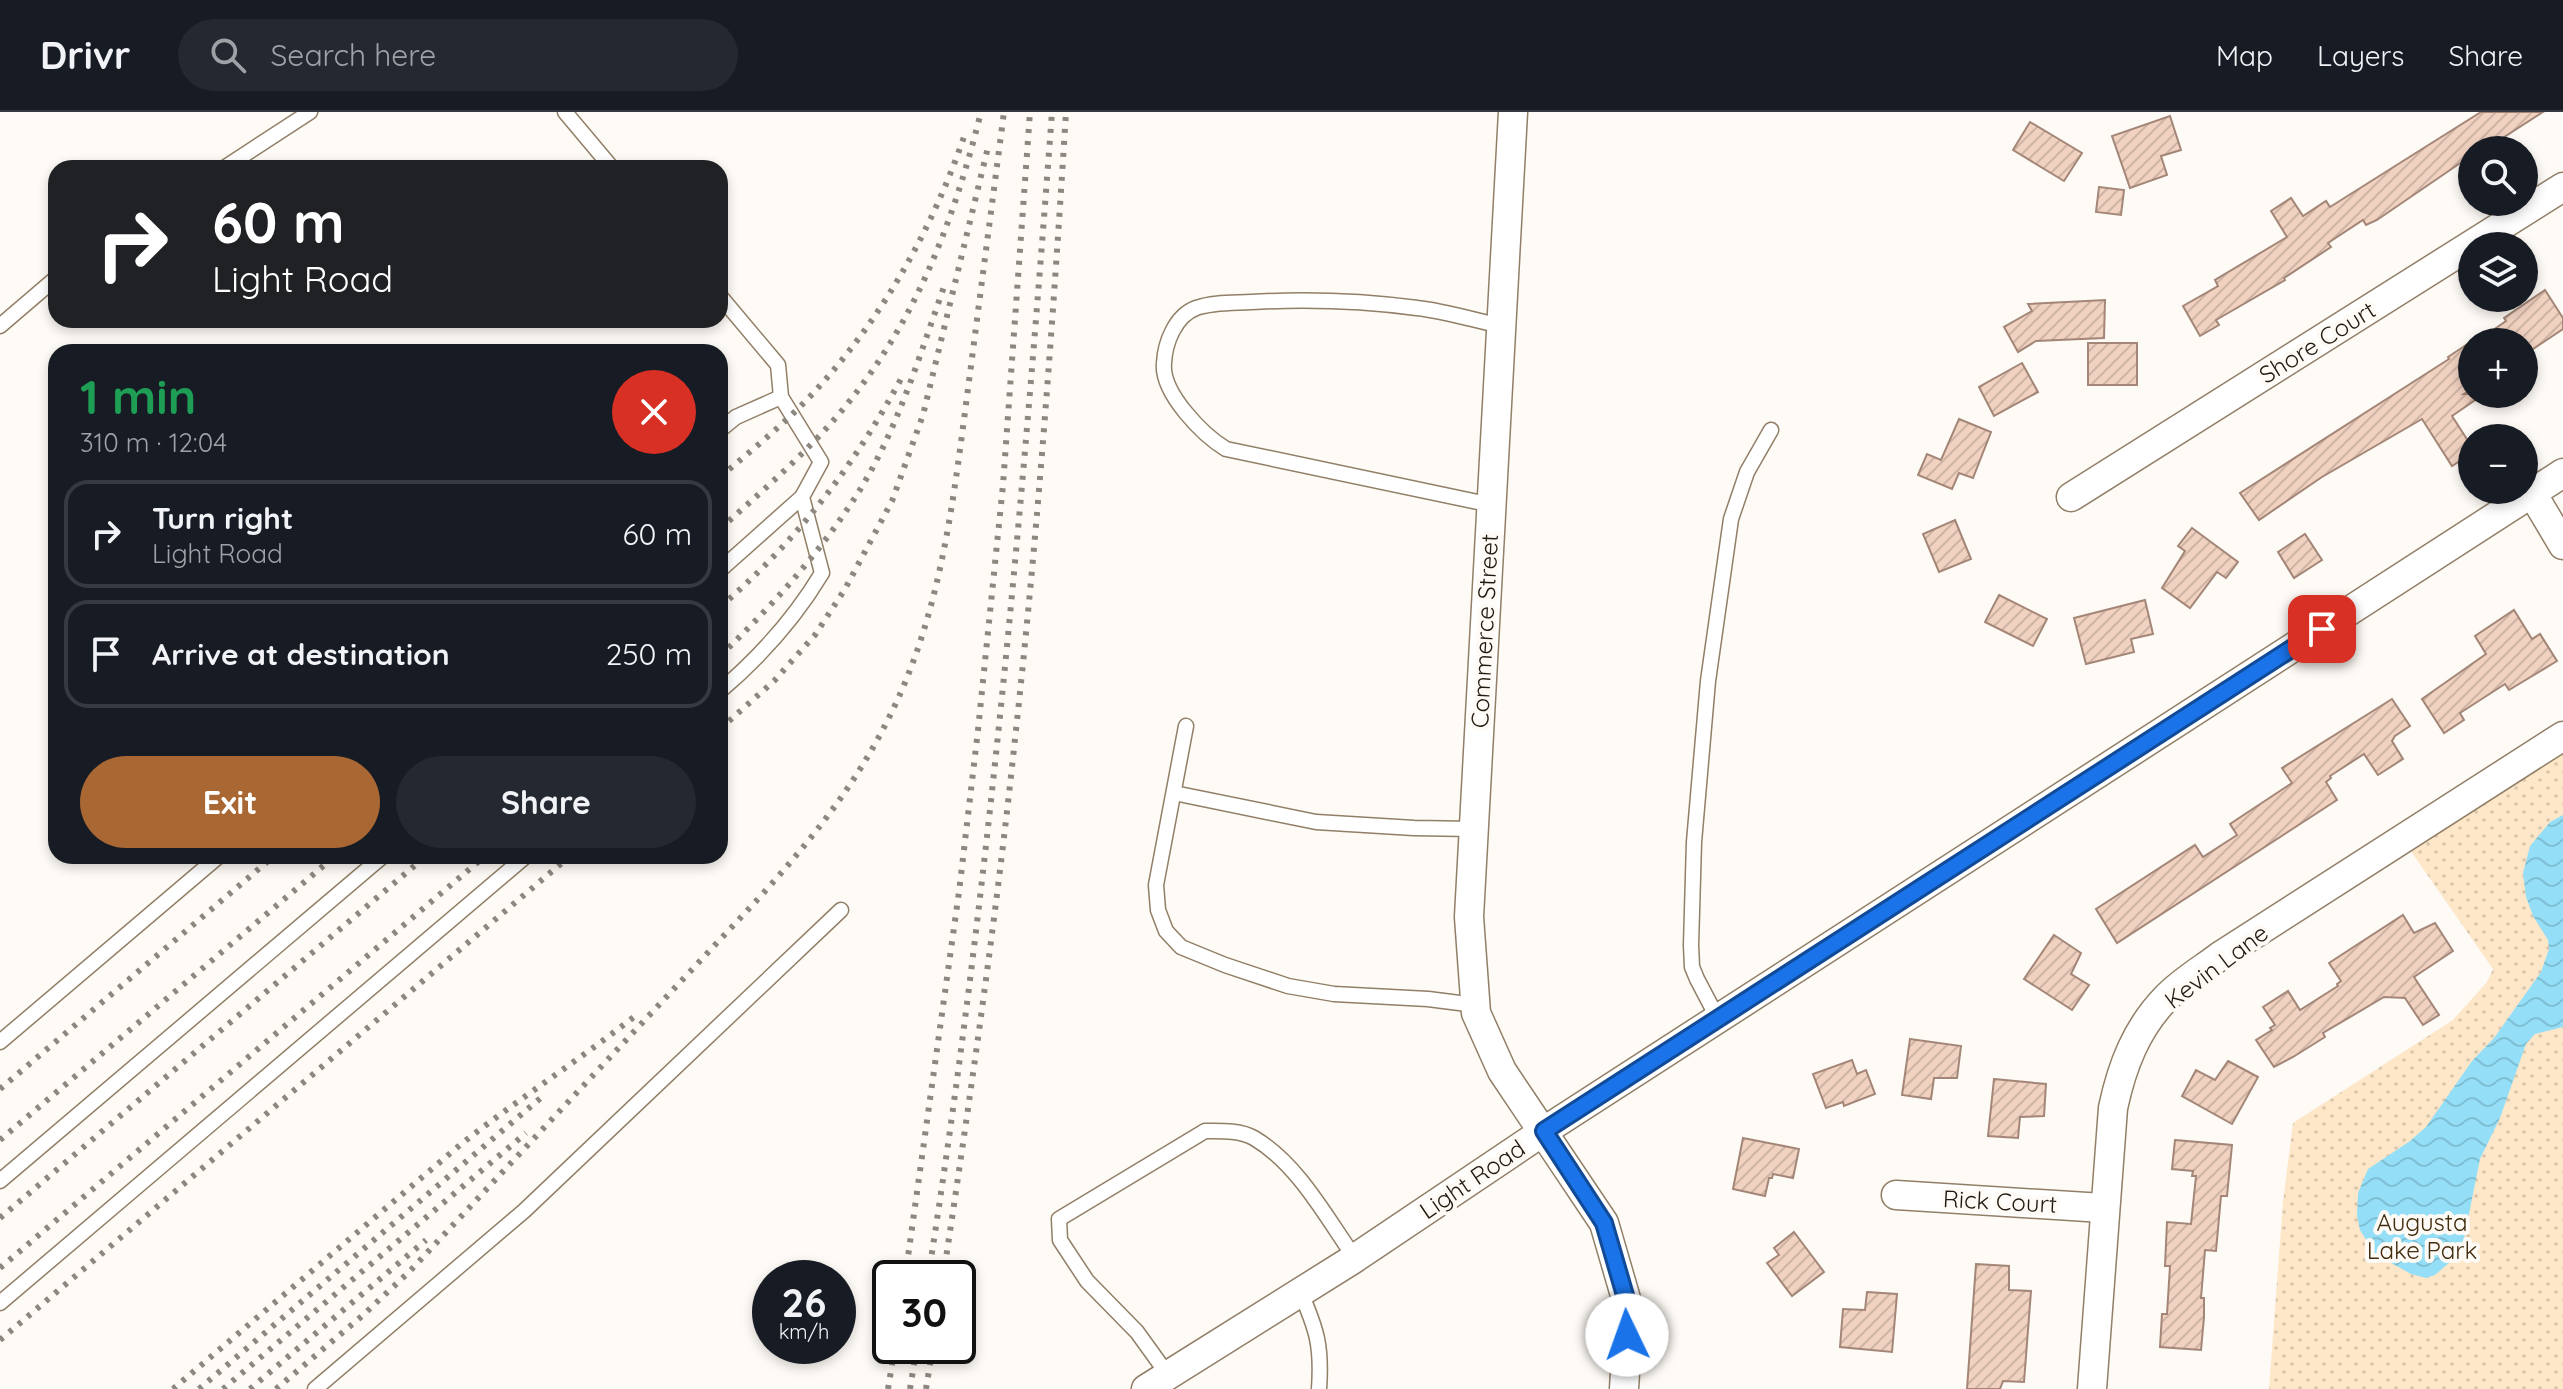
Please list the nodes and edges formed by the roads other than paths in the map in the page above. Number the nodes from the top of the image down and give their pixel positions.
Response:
1 (310, 112) edge
2 (565, 112) edge
3 (1513, 112) edge
4 (236, 160) edge
5 (605, 160) edge
6 (2563, 187) edge
7 (48, 285) edge
8 (728, 306) edge
9 (0, 326) edge
10 (1501, 326) junction
11 (781, 397) junction
12 (728, 424) edge
13 (1771, 430) dead end
14 (2563, 473) edge
15 (2538, 489) edge
16 (802, 497) junction
17 (2071, 497) dead end
18 (2538, 503) edge
19 (2515, 504) edge
20 (1492, 505) junction
21 (2563, 545) edge
22 (728, 563) edge
23 (728, 684) edge
24 (1186, 726) dead end
25 (2563, 736) edge
26 (1174, 793) junction
27 (1473, 829) junction
28 (210, 864) edge
29 (374, 864) edge
30 (517, 864) edge
31 (841, 910) dead end
32 (1475, 1005) junction
33 (1718, 1019) junction
34 (0, 1042) edge
35 (1544, 1131) junction
36 (0, 1181) edge
37 (1896, 1195) dead end
38 (2103, 1208) junction
39 (1355, 1258) junction
40 (1300, 1291) junction
41 (0, 1303) edge
42 (1157, 1382) edge
43 (315, 1389) edge
44 (1319, 1389) edge
45 (1624, 1389) edge
46 (2092, 1389) edge

1 - 4 lane
2 - 5 lane
3 - 10 street, Commerce Street
6 - 17 street, Shore Court
7 - 9 lane
8 - 11 lane
10 - 20 street, Commerce Street
10 - 20 lane
11 - 12 lane
11 - 16 lane
13 - 33 lane
14 - 15 street, Light Road
16 - 22 lane
16 - 23 lane
18 - 21 street
19 - 33 street, Light Road
20 - 27 street, Commerce Street
24 - 26 lane
25 - 38 street, Kevin Lane
26 - 27 lane
26 - 32 lane
27 - 32 street, Commerce Street
28 - 34 lane
29 - 36 lane
30 - 41 lane
31 - 43 lane
32 - 35 street, Commerce Street
33 - 35 street, Light Road
35 - 39 street, Light Road
35 - 45 street, Commerce Street
37 - 38 street, Rick Court
38 - 46 street, Kevin Lane
39 - 40 street, Light Road
39 - 42 lane
40 - 42 street, Light Road
40 - 44 lane

